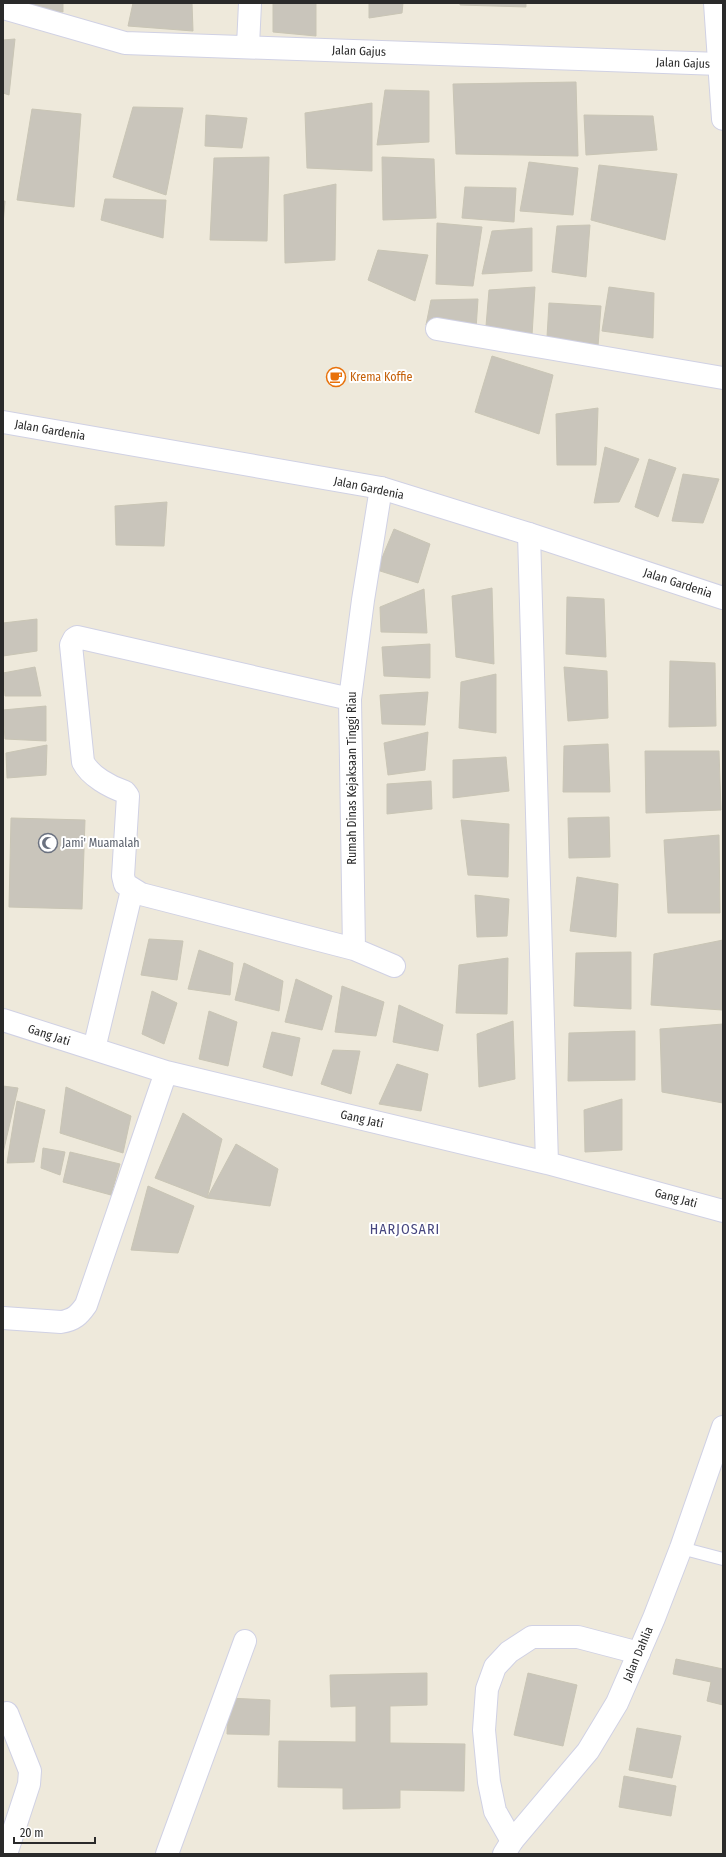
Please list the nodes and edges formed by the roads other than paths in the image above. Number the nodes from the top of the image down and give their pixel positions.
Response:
1 (250, 3) edge
2 (715, 3) edge
3 (3, 8) edge
4 (248, 46) junction
5 (720, 64) junction
6 (723, 119) edge
7 (438, 329) dead end
8 (723, 378) edge
9 (3, 422) edge
10 (381, 488) junction
11 (529, 534) junction
12 (723, 598) edge
13 (350, 699) junction
14 (132, 890) junction
15 (354, 949) junction
16 (394, 966) dead end
17 (3, 1020) edge
18 (94, 1049) junction
19 (166, 1072) junction
20 (547, 1163) junction
21 (723, 1211) edge
22 (3, 1318) edge
23 (722, 1432) edge
24 (682, 1548) junction
25 (723, 1559) edge
26 (245, 1641) dead end
27 (639, 1653) junction
28 (7, 1713) dead end
29 (508, 1847) edge
30 (6, 1854) edge
31 (167, 1854) edge

1 - 4 street
2 - 5 street
3 - 4 street, Jalan Gajus
4 - 5 street, Jalan Gajus
5 - 6 street
7 - 8 street
9 - 10 street, Jalan Gardenia
10 - 11 street, Jalan Gardenia
10 - 13 street, Rumah Dinas Kejaksaan Tinggi Riau
11 - 12 street, Jalan Gardenia
11 - 20 street
13 - 14 street
13 - 15 street, Rumah Dinas Kejaksaan Tinggi Riau
14 - 15 street
14 - 18 street
15 - 16 street
17 - 18 street, Gang Jati
18 - 19 street, Gang Jati
19 - 20 street, Gang Jati
19 - 22 street
20 - 21 street, Gang Jati
23 - 24 street, Jalan Dahlia
24 - 25 lane
24 - 27 street, Jalan Dahlia
26 - 31 street
27 - 29 street, Jalan Dahlia
27 - 29 street
28 - 30 street

